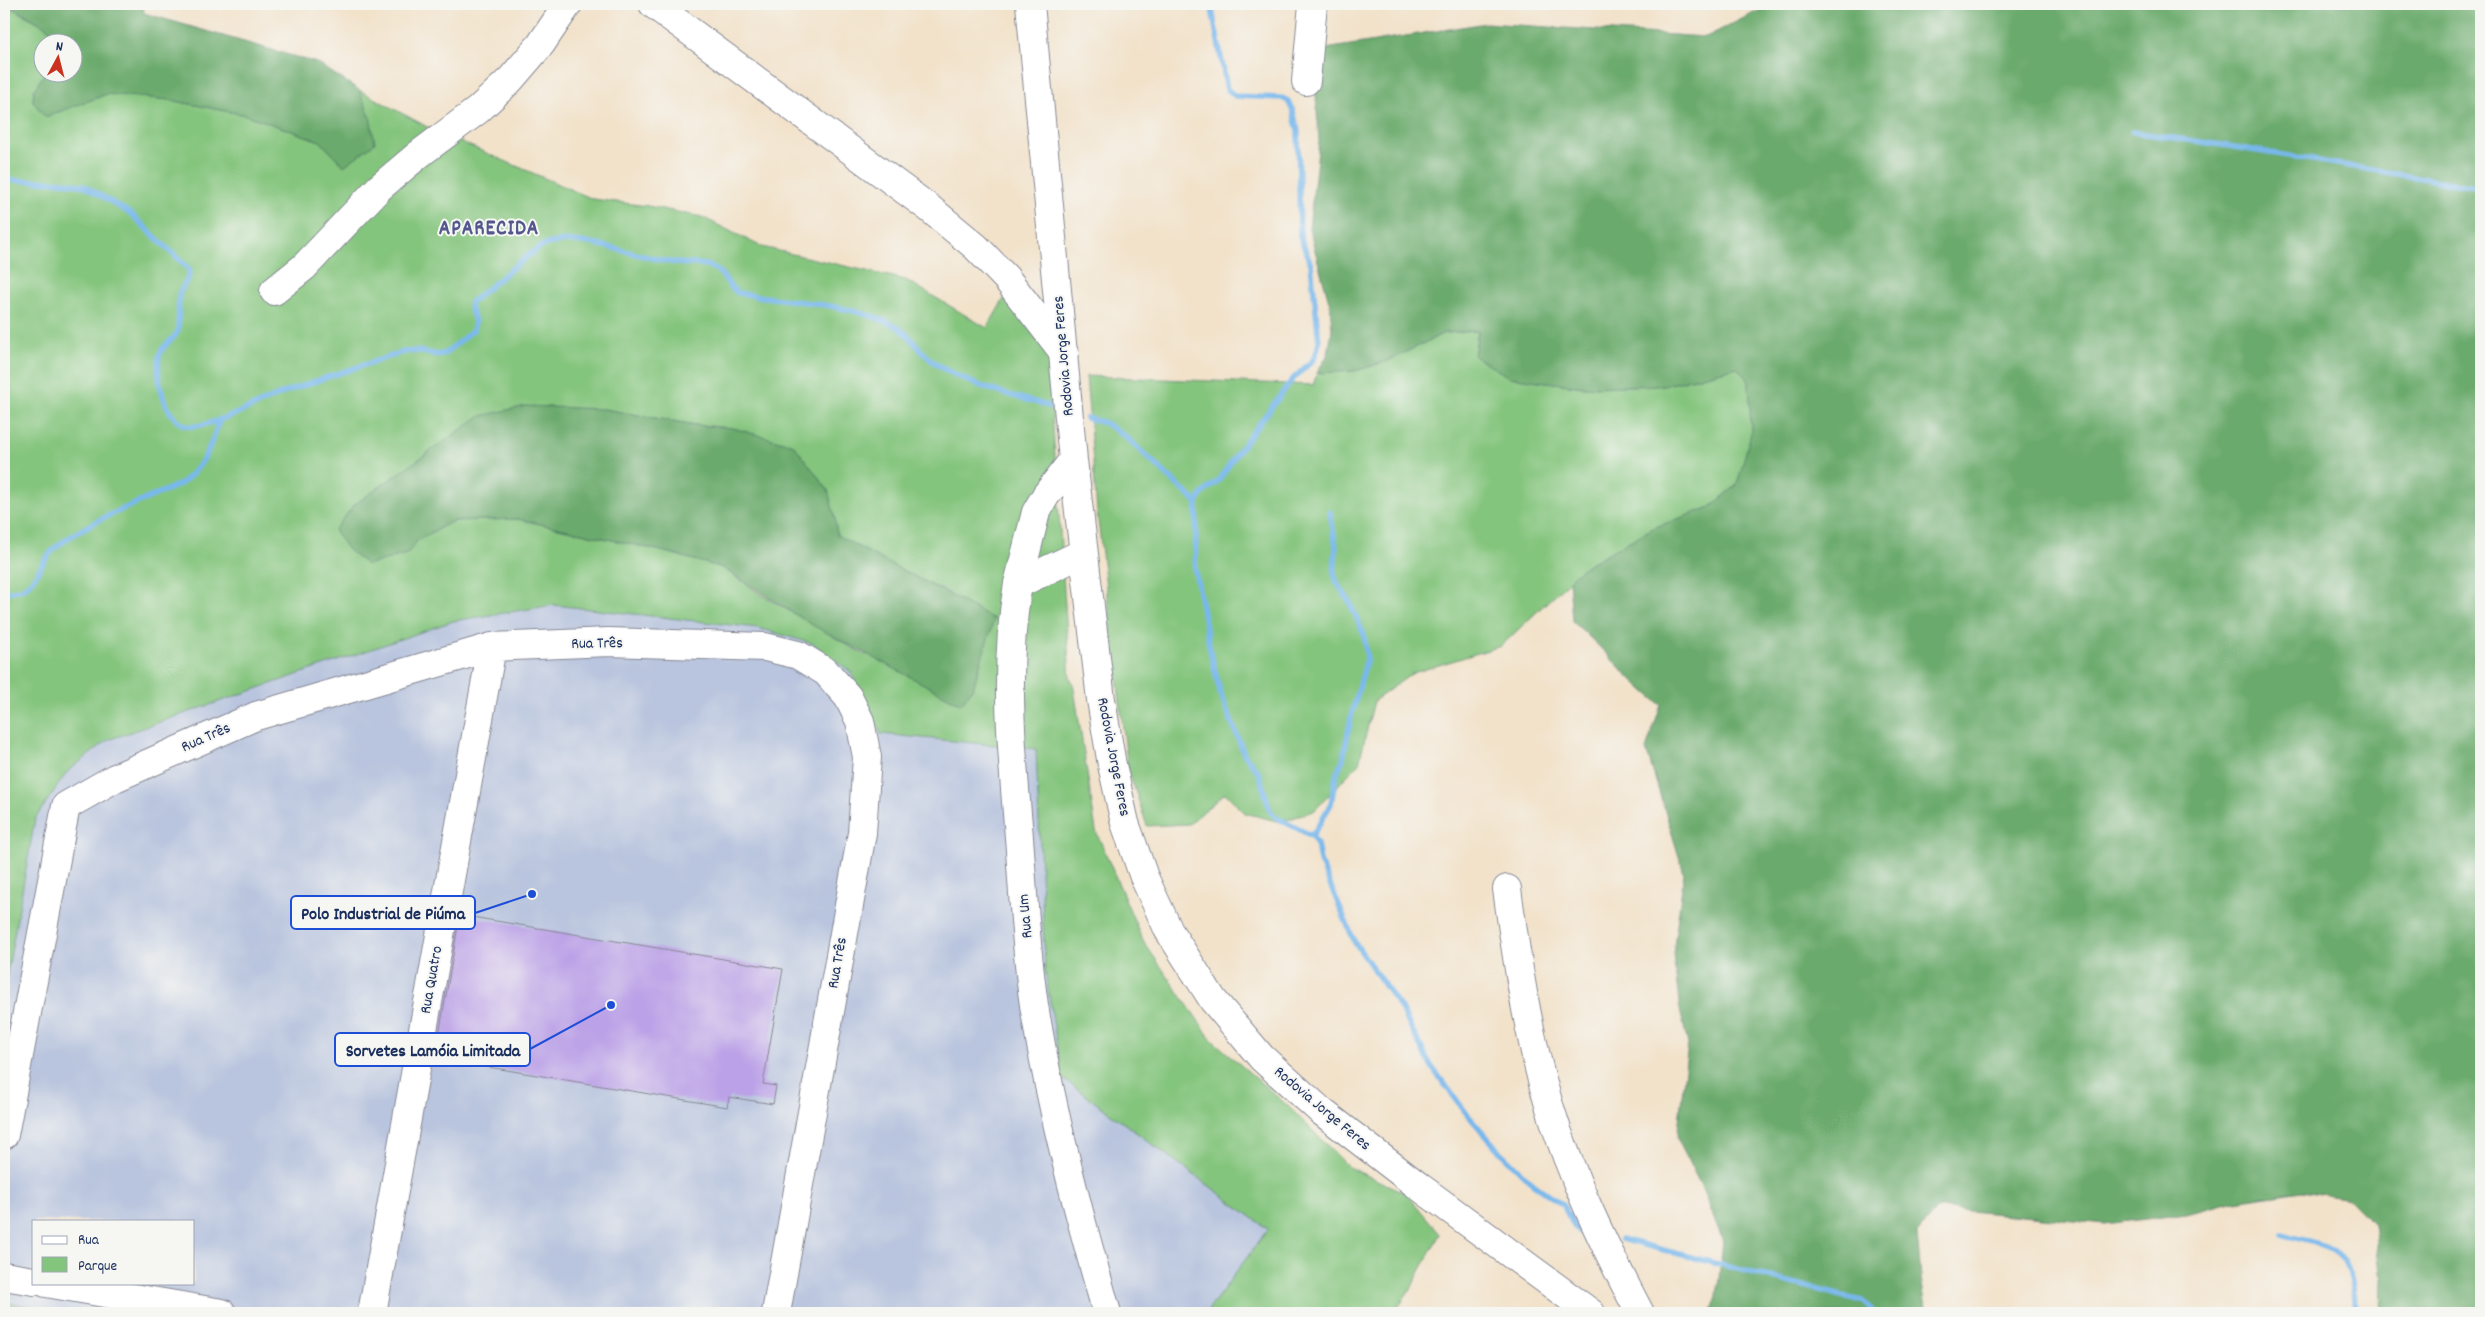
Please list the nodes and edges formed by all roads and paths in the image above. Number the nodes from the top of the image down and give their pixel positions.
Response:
1 (568, 4) edge
2 (653, 4) edge
3 (1030, 4) edge
4 (1313, 4) edge
5 (1306, 81) dead end
6 (274, 291) dead end
7 (1064, 353) junction
8 (1073, 460) junction
9 (1083, 553) junction
10 (1018, 584) junction
11 (492, 647) junction
12 (1507, 889) dead end
13 (4, 1135) edge
14 (4, 1276) edge
15 (32, 1281) edge
16 (52, 1284) edge
17 (222, 1313) edge
18 (372, 1313) edge
19 (776, 1313) edge
20 (1107, 1313) edge
21 (1591, 1313) edge
22 (1640, 1313) edge

1 - 6 street
2 - 7 street
3 - 7 street, Rodovia Jorge Feres
4 - 5 street
7 - 8 street, Rodovia Jorge Feres
8 - 9 street, Rodovia Jorge Feres
8 - 10 street, Rua Um
9 - 10 street
9 - 21 street, Rodovia Jorge Feres
10 - 20 street, Rua Um
11 - 13 street, Rua Três
11 - 18 street, Rua Quatro
11 - 19 street, Rua Três
12 - 22 street
14 - 15 street
16 - 17 street

